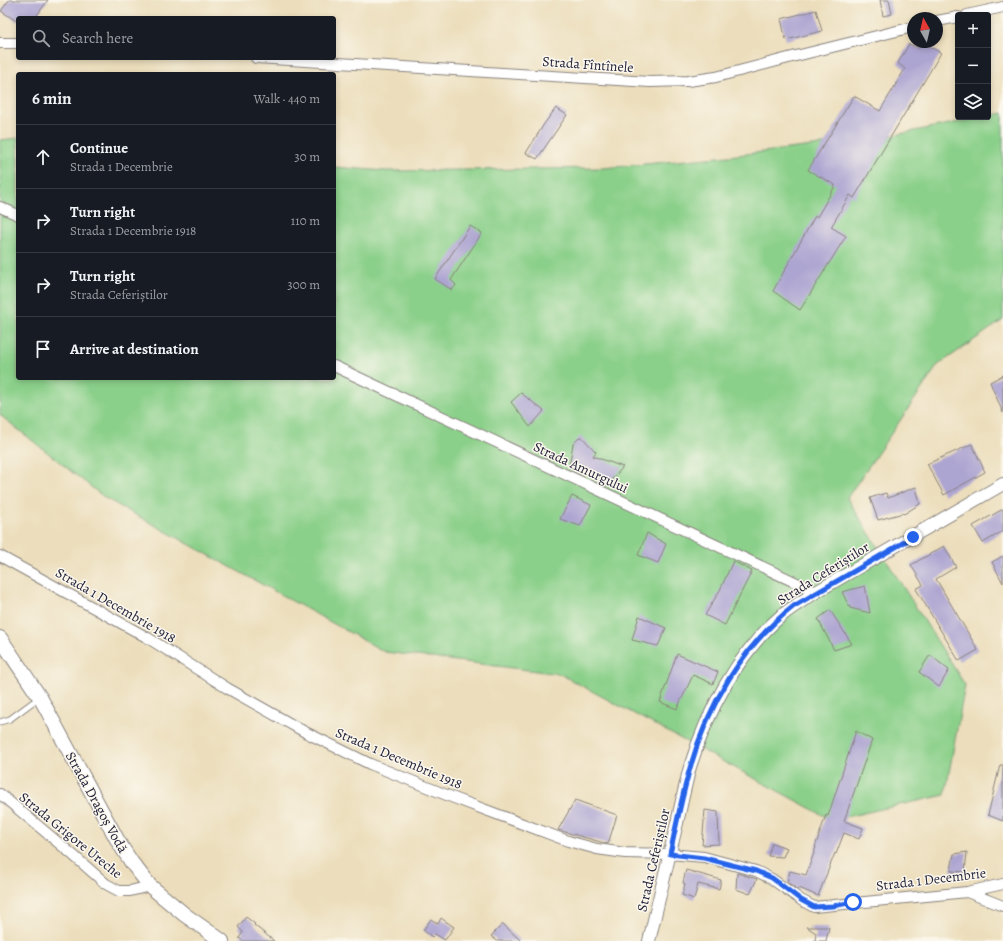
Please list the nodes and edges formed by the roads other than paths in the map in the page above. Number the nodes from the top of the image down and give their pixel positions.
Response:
1 (1003, 7) edge
2 (981, 12) edge
3 (955, 18) edge
4 (943, 21) edge
5 (907, 28) edge
6 (0, 42) edge
7 (16, 43) edge
8 (289, 60) edge
9 (0, 207) edge
10 (16, 214) edge
11 (336, 367) edge
12 (1003, 484) edge
13 (0, 556) edge
14 (816, 592) junction
15 (0, 638) edge
16 (41, 699) junction
17 (0, 722) edge
18 (0, 794) edge
19 (670, 854) junction
20 (1003, 884) edge
21 (150, 886) junction
22 (967, 892) junction
23 (1003, 906) edge
24 (814, 907) joint
25 (222, 941) edge
26 (649, 941) edge

1 - 2 street
3 - 4 street
5 - 8 street, Strada Fîntînele
6 - 7 street
9 - 10 street
11 - 14 street, Strada Amurgului
12 - 14 street, Strada Ceferiștilor
13 - 19 street, Strada 1 Decembrie 1918
14 - 19 street, Strada Ceferiștilor
15 - 16 main road, Strada Dragoș Vodă
16 - 17 lane
16 - 21 main road, Strada Dragoș Vodă
18 - 21 street, Strada Grigore Ureche
19 - 24 street, Strada 1 Decembrie 1918
19 - 26 street, Strada Ceferiștilor
20 - 22 street, Strada 1 Decembrie
21 - 25 main road, Strada Dragoș Vodă
22 - 23 street
22 - 24 street, Strada 1 Decembrie

